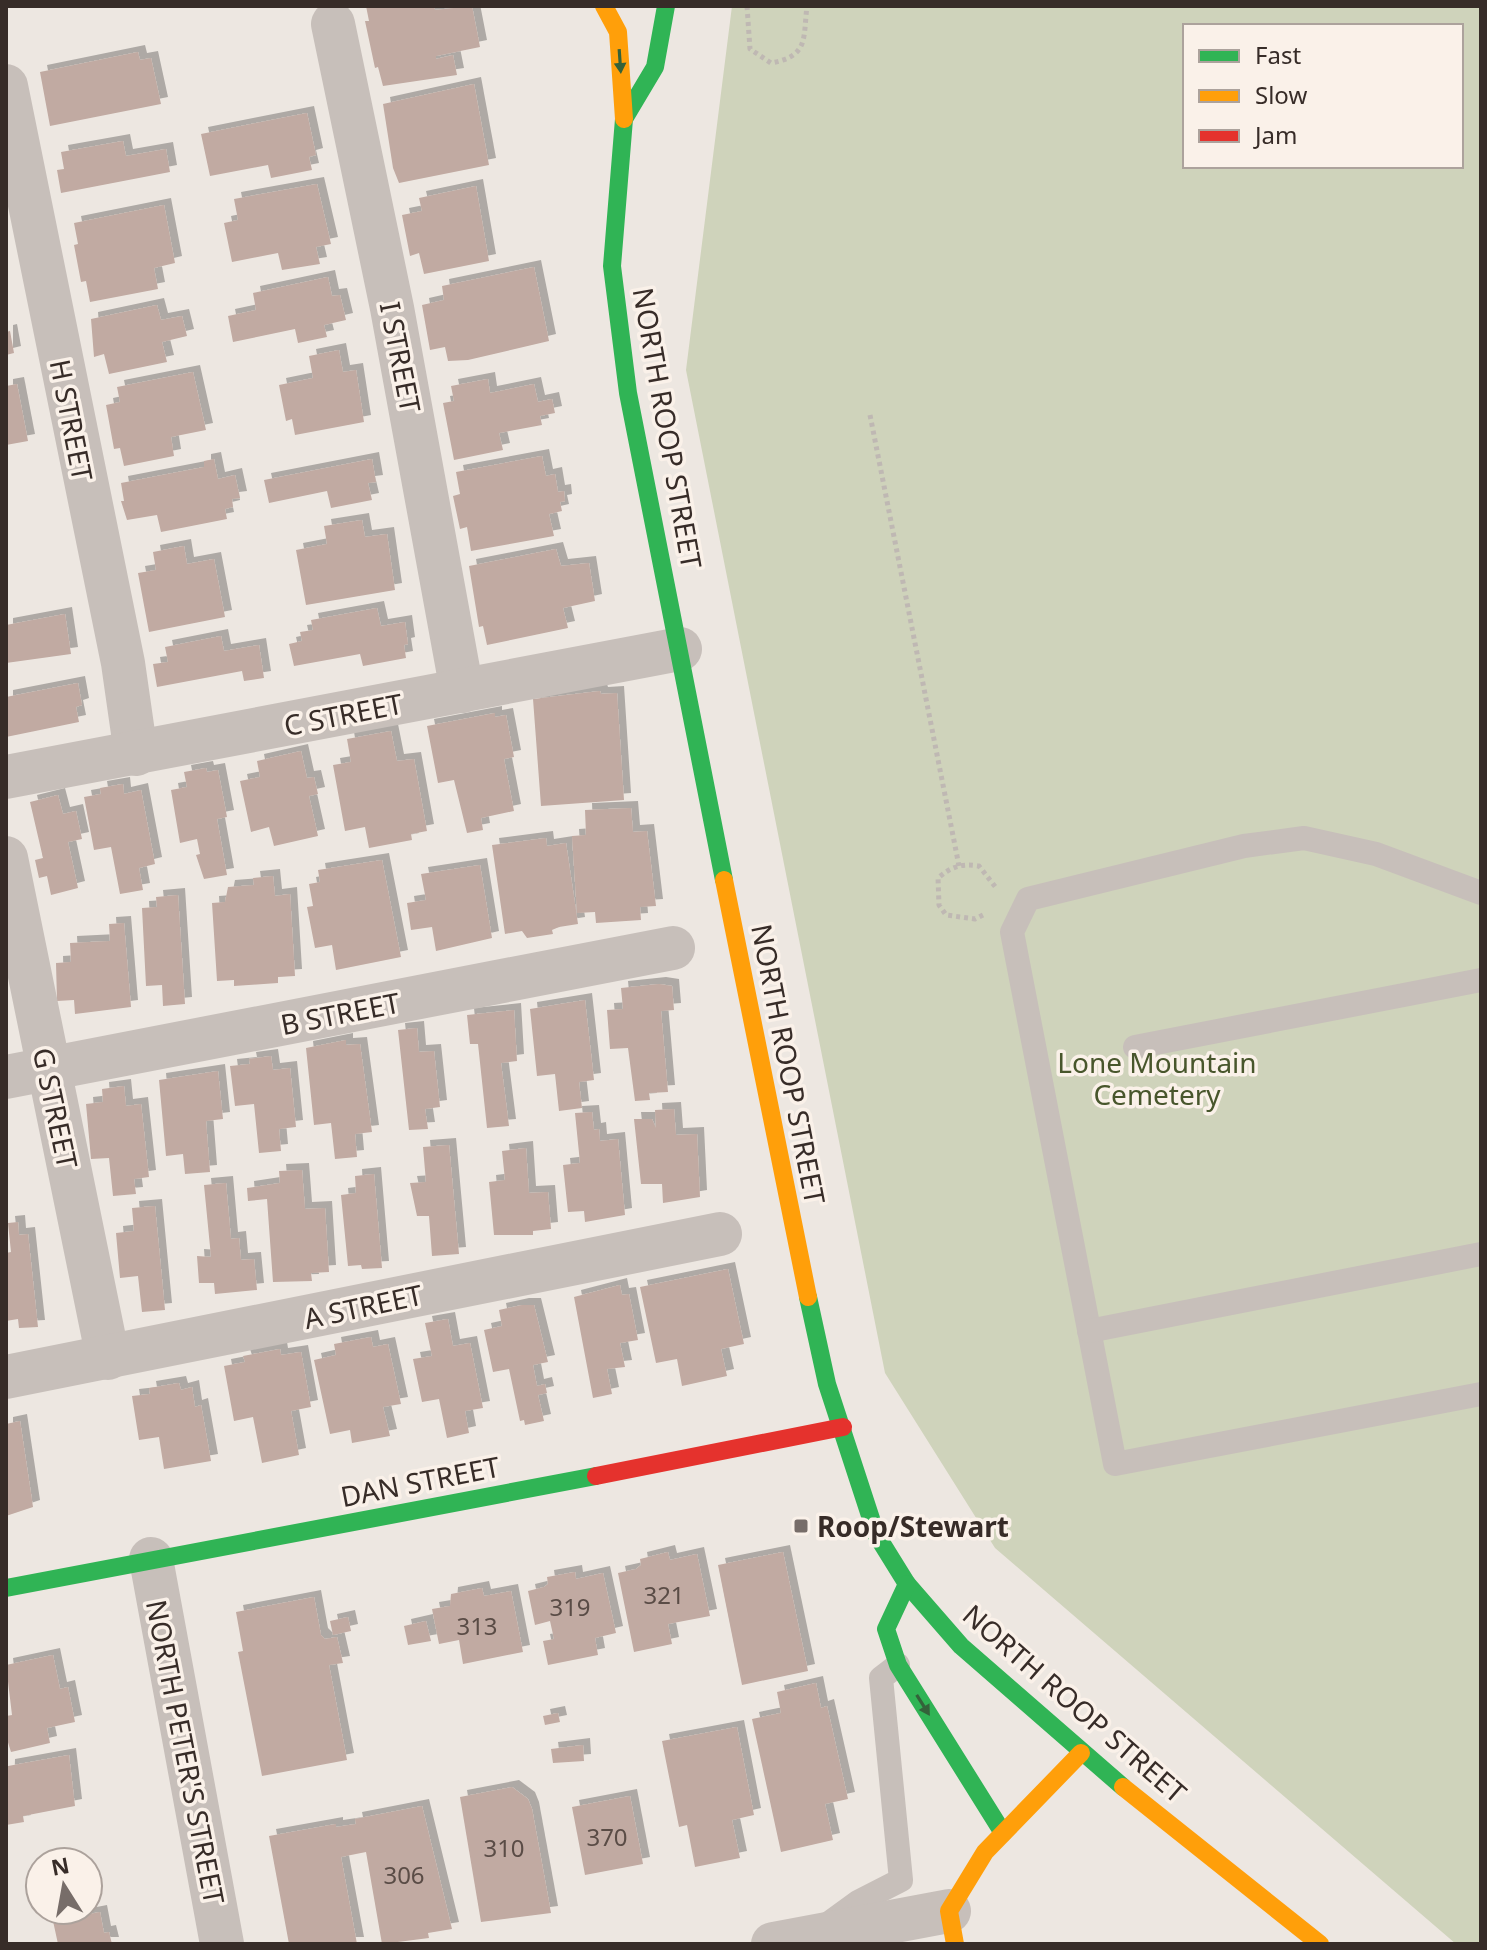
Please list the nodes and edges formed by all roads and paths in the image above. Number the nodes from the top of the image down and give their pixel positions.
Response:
1 (604, 6) edge
2 (666, 6) edge
3 (747, 6) edge
4 (807, 6) edge
5 (333, 24) dead end
6 (6, 86) edge
7 (624, 119) junction
8 (870, 415) dead end
9 (680, 649) junction
10 (462, 691) junction
11 (136, 754) junction
12 (6, 777) edge
13 (6, 858) edge
14 (959, 866) junction
15 (995, 888) junction
16 (1481, 893) edge
17 (993, 903) dead end
18 (1025, 908) junction
19 (989, 912) dead end
20 (673, 948) dead end
21 (1481, 980) edge
22 (1135, 1047) dead end
23 (27, 1074) edge
24 (720, 1234) dead end
25 (1481, 1254) edge
26 (1089, 1331) junction
27 (108, 1358) junction
28 (6, 1377) edge
29 (1481, 1394) edge
30 (843, 1427) junction
31 (151, 1559) junction
32 (907, 1584) junction
33 (6, 1588) edge
34 (898, 1665) junction
35 (1081, 1753) junction
36 (1003, 1833) junction
37 (952, 1928) edge
38 (791, 1940) edge
39 (222, 1944) edge
40 (1320, 1944) edge

1 -> 7 main road
2 - 7 main road, NORTH ROOP STREET
3 - 4 path
5 - 10 street, I STREET
6 - 11 street, H STREET
7 - 9 main road, NORTH ROOP STREET
8 - 14 path
9 - 10 street, C STREET
9 - 30 main road, NORTH ROOP STREET
10 - 11 street, C STREET
11 - 12 street, C STREET
13 - 23 street, G STREET
14 - 15 path
14 - 19 path
15 - 17 path
15 - 18 path
16 - 18 lane
18 - 26 lane
20 - 23 street, B STREET
21 - 22 lane
23 - 27 street, G STREET
24 - 27 street, A STREET
25 - 26 lane
26 - 29 lane
27 - 28 street, A STREET
30 - 31 main road, DAN STREET
30 - 32 main road, NORTH ROOP STREET
31 - 33 main road, DAN STREET
31 - 39 street, NORTH PETER'S STREET
32 - 34 main road
32 - 35 main road, NORTH ROOP STREET
34 -> 36 main road
34 - 38 lane
35 - 36 main road
35 - 40 main road, NORTH ROOP STREET
36 - 37 main road
37 - 38 street

